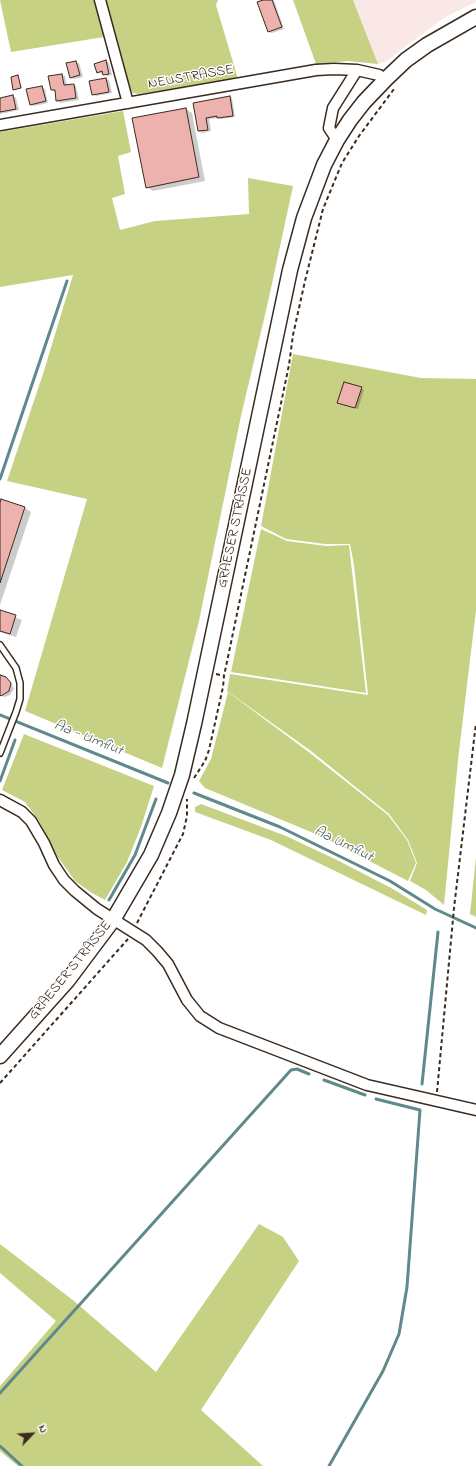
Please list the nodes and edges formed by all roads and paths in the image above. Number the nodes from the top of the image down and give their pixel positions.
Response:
1 (100, 0) edge
2 (476, 17) edge
3 (357, 70) junction
4 (386, 79) junction
5 (128, 103) junction
6 (0, 125) edge
7 (337, 140) junction
8 (0, 645) edge
9 (476, 723) edge
10 (0, 753) edge
11 (0, 800) edge
12 (113, 920) junction
13 (0, 1056) edge
14 (436, 1101) junction
15 (476, 1110) edge

1 - 5 street
2 - 4 main road, GRAESER STRASSE
3 - 4 street, NEUSTRASSE
3 - 5 street, NEUSTRASSE
3 - 7 street
4 - 7 main road, GRAESER STRASSE
5 - 6 street, NEUSTRASSE
7 - 12 main road, GRAESER STRASSE
8 - 10 lane
9 - 14 path
11 - 12 street
12 - 13 main road, GRAESER STRASSE
12 - 14 street
14 - 15 street

